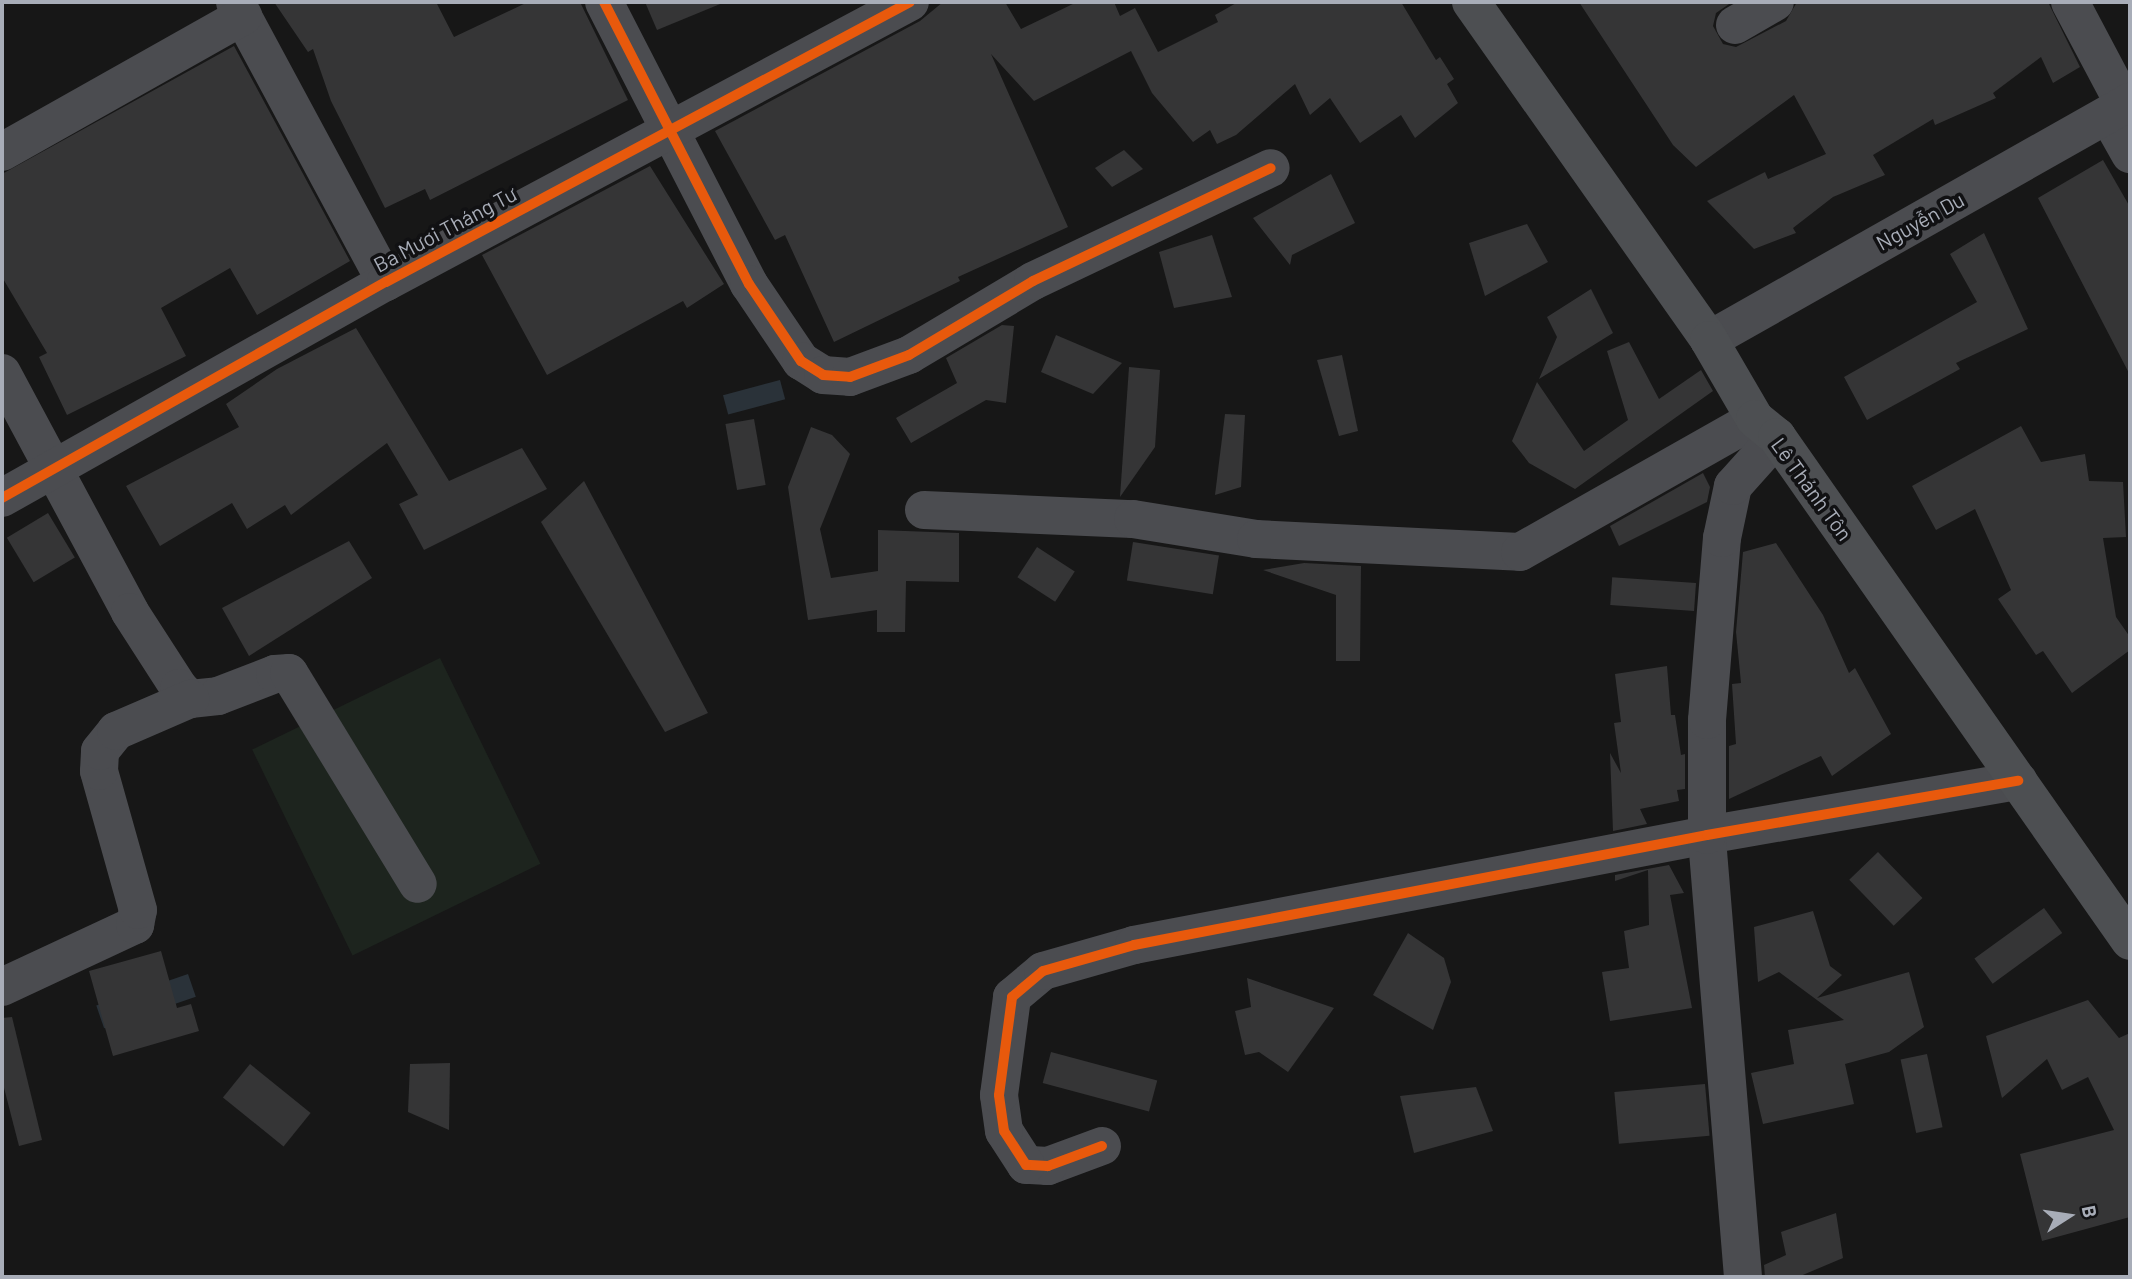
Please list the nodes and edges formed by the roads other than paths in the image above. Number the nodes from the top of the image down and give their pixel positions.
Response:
1 (604, 2) edge
2 (910, 2) edge
3 (1471, 2) edge
4 (1775, 2) edge
5 (2070, 2) edge
6 (239, 9) edge
7 (1735, 25) dead end
8 (2121, 107) edge
9 (673, 128) junction
10 (2, 152) edge
11 (2130, 154) edge
12 (1271, 168) dead end
13 (386, 282) junction
14 (1709, 340) junction
15 (2, 373) edge
16 (1766, 428) junction
17 (51, 472) junction
18 (2, 498) edge
19 (924, 510) dead end
20 (190, 699) junction
21 (2018, 781) junction
22 (1707, 835) junction
23 (418, 884) dead end
24 (2130, 941) edge
25 (2, 987) edge
26 (1102, 1146) dead end
27 (1743, 1277) edge

1 - 9 street
2 - 9 street, Ba Mươi Tháng Tư
3 - 14 main road, Lê Thánh Tôn
4 - 7 street
5 - 8 street
6 - 10 street
6 - 13 street
8 - 11 street
8 - 14 street, Nguyễn Du
9 - 12 street
9 - 13 street, Ba Mươi Tháng Tư
13 - 17 street, Ba Mươi Tháng Tư
14 - 16 main road, Lê Thánh Tôn
15 - 17 street
16 - 19 street
16 - 21 main road, Lê Thánh Tôn
16 - 22 street
17 - 18 street, Ba Mươi Tháng Tư
17 - 20 street
20 - 23 street
20 - 25 street
21 - 22 street
21 - 24 main road, Lê Thánh Tôn
22 - 26 street
22 - 27 street

